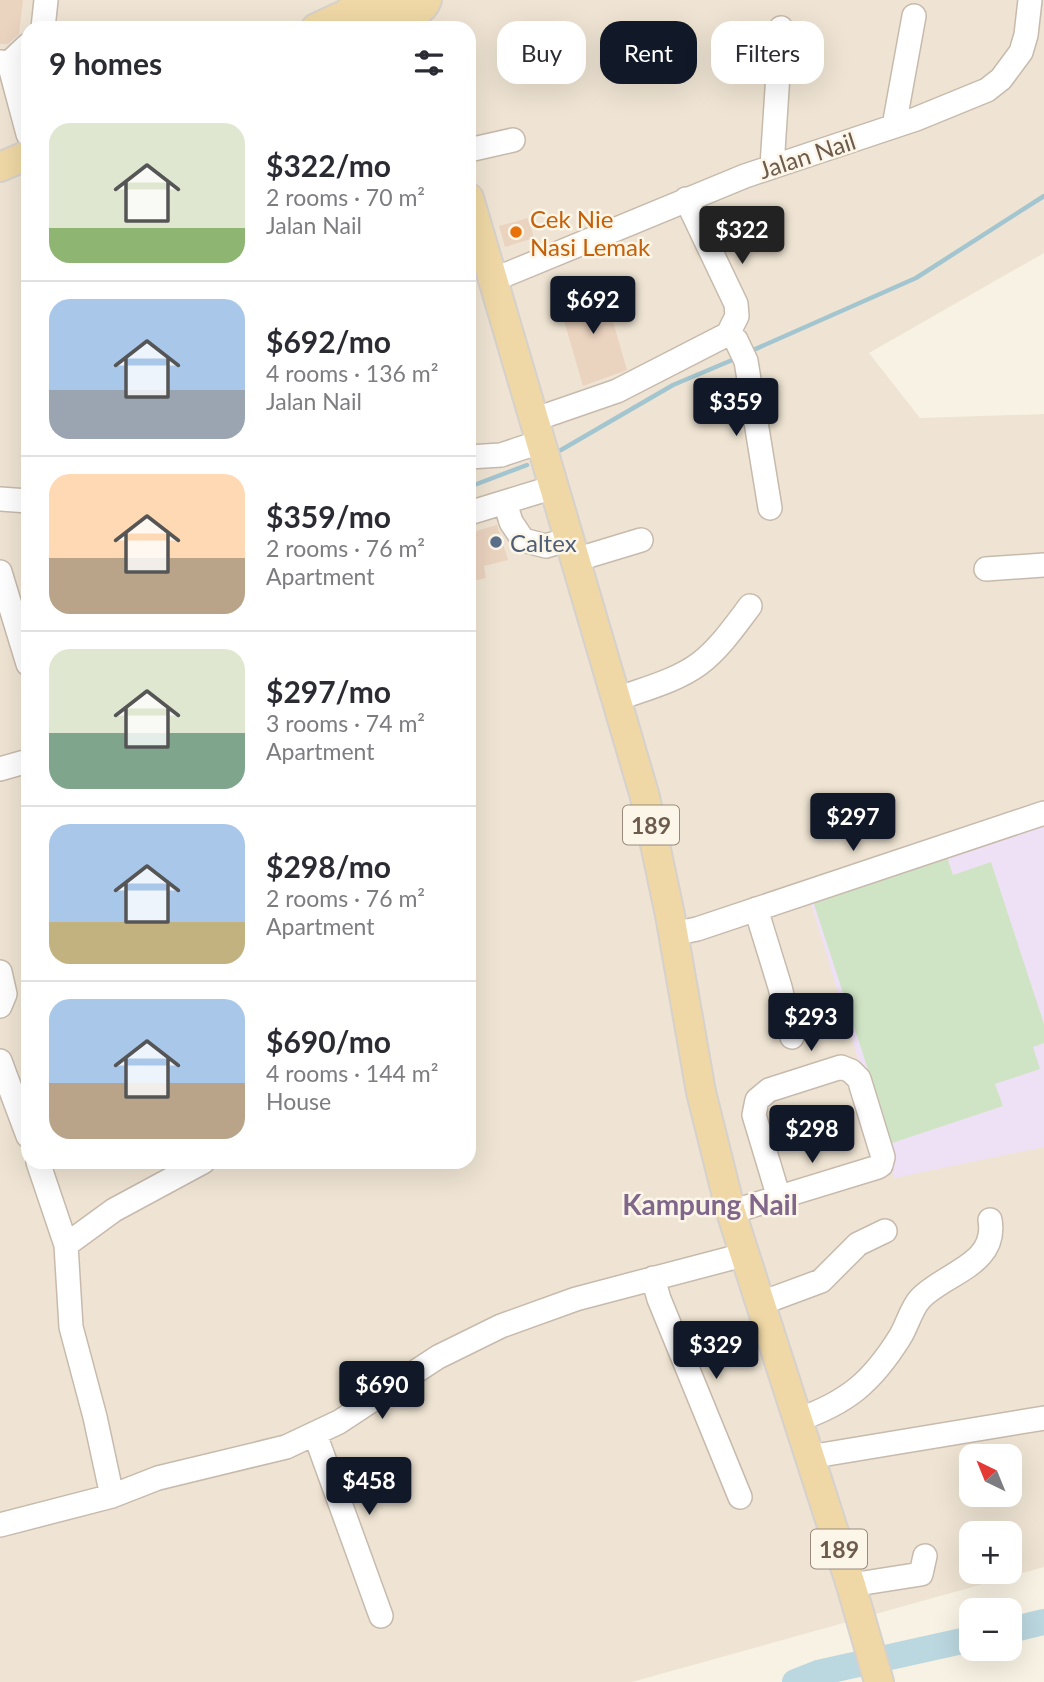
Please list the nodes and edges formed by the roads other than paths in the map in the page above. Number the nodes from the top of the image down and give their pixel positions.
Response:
1 (46, 0) edge
2 (371, 0) edge
3 (1030, 0) edge
4 (413, 11) edge
5 (346, 14) junction
6 (914, 16) dead end
7 (44, 21) edge
8 (331, 21) edge
9 (1035, 35) edge
10 (21, 51) edge
11 (4, 63) edge
12 (777, 84) edge
13 (21, 113) edge
14 (894, 126) junction
15 (513, 140) dead end
16 (476, 148) edge
17 (21, 158) edge
18 (772, 166) junction
19 (0, 167) edge
20 (686, 199) junction
21 (476, 244) edge
22 (493, 280) junction
23 (739, 348) junction
24 (537, 431) junction
25 (476, 457) edge
26 (554, 487) junction
27 (0, 499) edge
28 (21, 500) edge
29 (505, 502) junction
30 (769, 508) dead end
31 (476, 511) edge
32 (641, 540) dead end
33 (572, 550) junction
34 (1044, 565) edge
35 (986, 569) dead end
36 (0, 572) edge
37 (750, 606) dead end
38 (8, 626) edge
39 (21, 651) edge
40 (617, 699) junction
41 (21, 763) edge
42 (0, 769) edge
43 (1044, 813) edge
44 (756, 909) junction
45 (673, 934) junction
46 (0, 972) edge
47 (0, 1006) edge
48 (792, 1037) dead end
49 (0, 1060) edge
50 (21, 1117) edge
51 (40, 1169) edge
52 (190, 1169) edge
53 (779, 1198) junction
54 (731, 1212) junction
55 (990, 1220) dead end
56 (885, 1231) dead end
57 (66, 1245) junction
58 (743, 1255) junction
59 (653, 1278) junction
60 (759, 1304) junction
61 (1044, 1418) edge
62 (797, 1420) junction
63 (316, 1434) junction
64 (809, 1457) junction
65 (111, 1496) junction
66 (740, 1497) dead end
67 (0, 1525) edge
68 (925, 1556) dead end
69 (851, 1585) junction
70 (381, 1616) dead end
71 (879, 1682) edge

1 - 7 street
2 - 5 main road
3 - 9 street, Jalan Nail
4 - 5 main road
5 - 8 main road
6 - 14 street
9 - 14 street, Jalan Nail
10 - 11 street
11 - 13 street
12 - 18 street
14 - 18 street, Jalan Nail
15 - 16 street
17 - 19 main road
18 - 20 street, Jalan Nail
20 - 22 street, Jalan Nail
20 - 23 street
21 - 22 main road, 189
22 - 24 main road, 189
23 - 24 street
23 - 30 street
24 - 25 street
24 - 26 main road, 189
26 - 29 street
26 - 33 main road, 189
27 - 28 street
29 - 31 street
29 - 33 street
32 - 33 street
33 - 40 main road, 189
34 - 35 street
36 - 38 street
37 - 40 street
38 - 39 street
40 - 45 main road, 189
41 - 42 street
43 - 44 street
44 - 45 street
44 - 48 street
45 - 54 main road, 189
46 - 47 street
49 - 50 street
51 - 57 street
52 - 57 street
53 - 53 street
53 - 54 street
54 - 58 main road, 189
55 - 62 street
56 - 60 street
57 - 65 street
58 - 59 street
58 - 60 main road, 189
59 - 63 street
59 - 66 street
60 - 62 main road, 189
61 - 64 street
62 - 64 main road, 189
63 - 65 street
63 - 70 street
64 - 69 main road, 189
65 - 67 street
68 - 69 street
69 - 71 main road, 189

